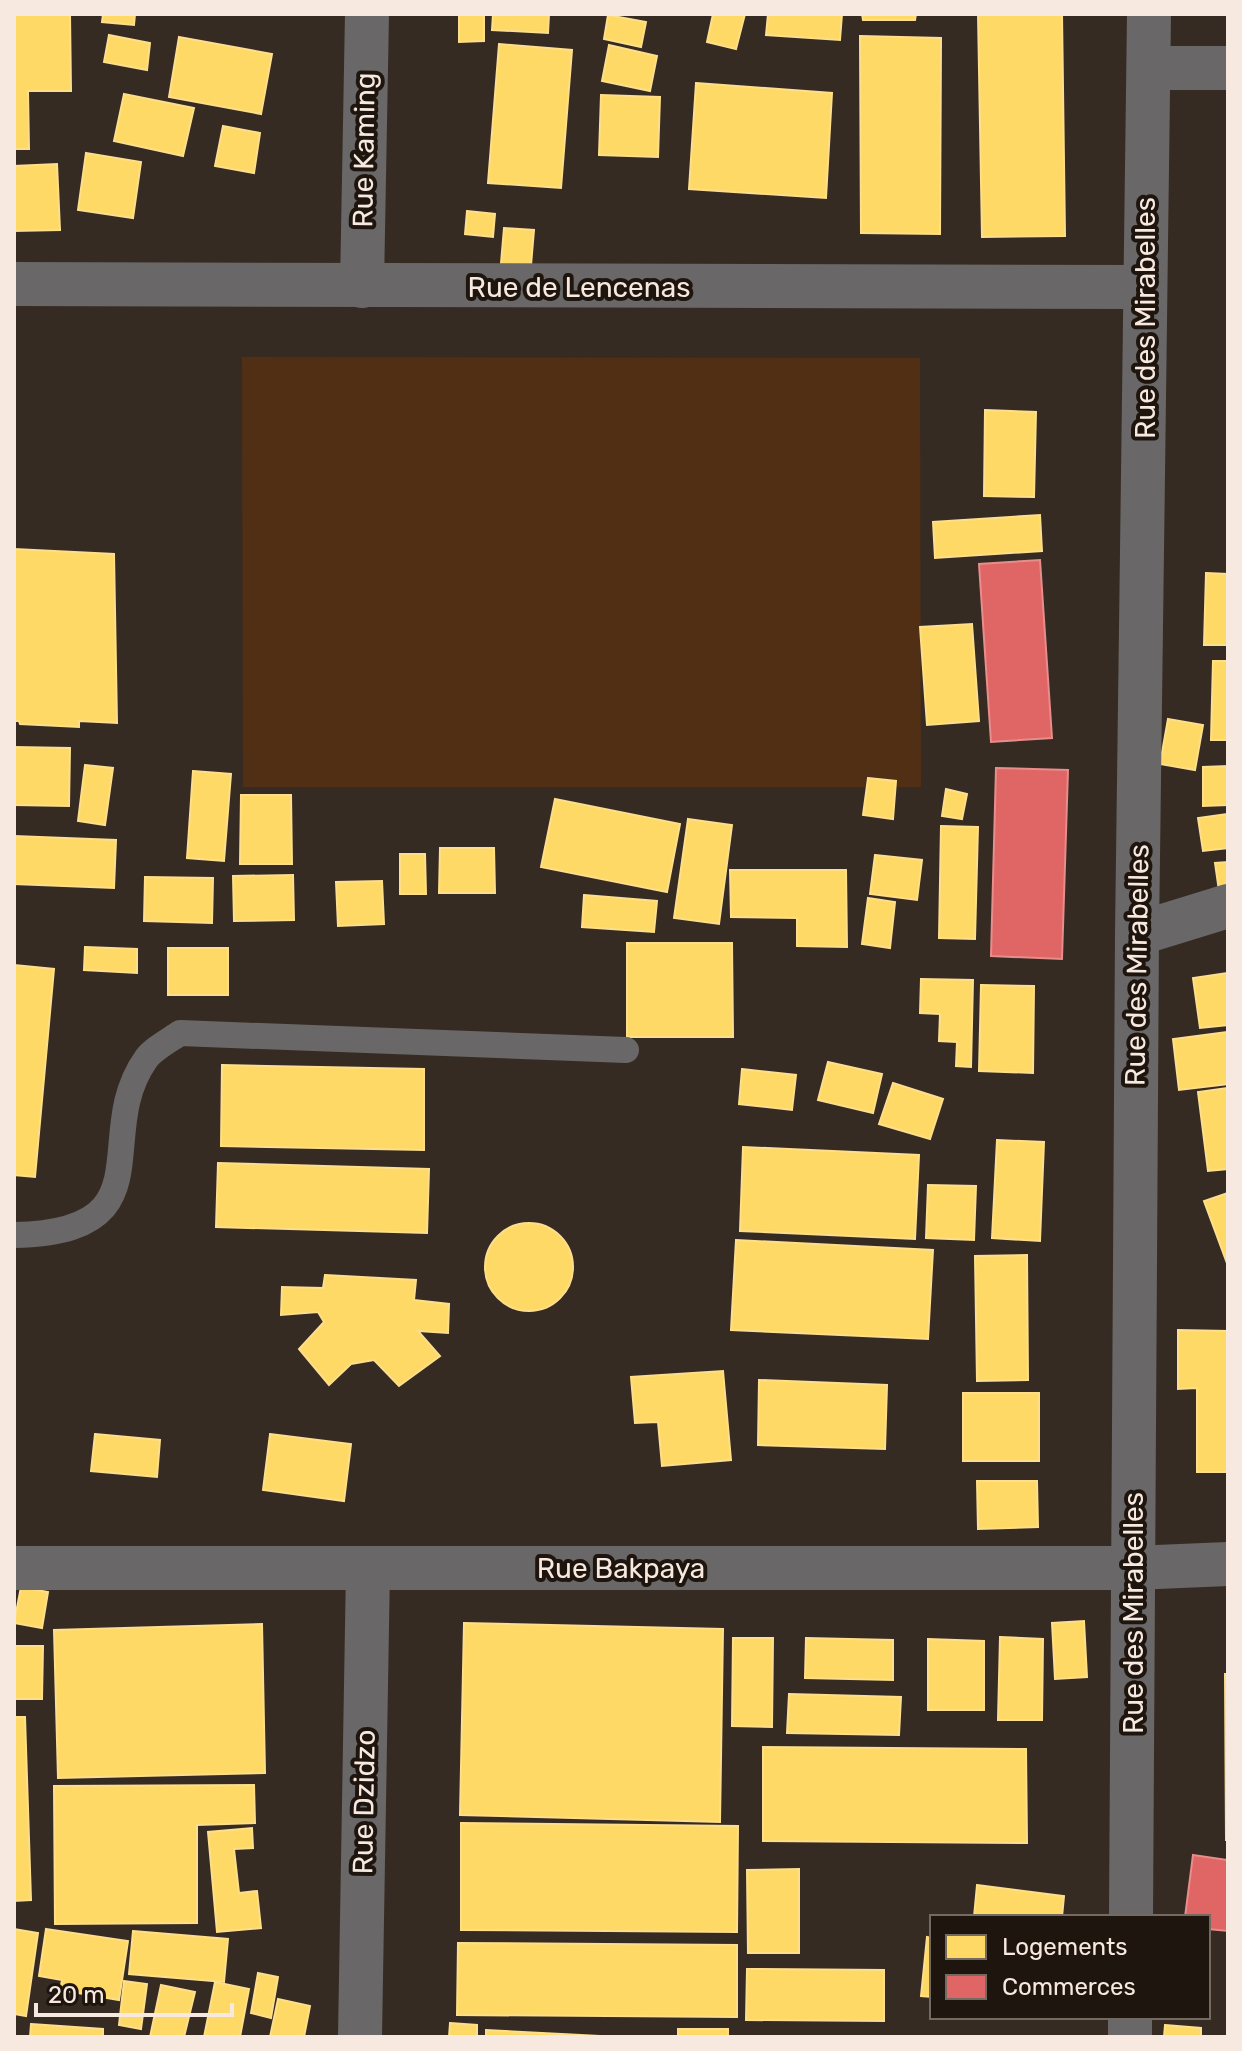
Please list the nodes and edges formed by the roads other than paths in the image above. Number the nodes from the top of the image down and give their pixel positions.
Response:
1 (367, 14) edge
2 (1149, 14) edge
3 (1149, 68) junction
4 (1228, 68) edge
5 (14, 284) edge
6 (362, 286) junction
7 (1143, 287) junction
8 (1228, 906) edge
9 (1137, 934) junction
10 (626, 1050) dead end
11 (14, 1235) edge
12 (1228, 1564) edge
13 (14, 1568) edge
14 (368, 1568) junction
15 (1133, 1568) junction
16 (1131, 1915) edge
17 (360, 2037) edge

1 - 6 street, Rue Kaming
2 - 3 street, Rue des Mirabelles
3 - 4 street
3 - 7 street, Rue des Mirabelles
5 - 6 street, Rue de Lencenas
6 - 7 street, Rue de Lencenas
7 - 9 street, Rue des Mirabelles
8 - 9 street
9 - 15 street, Rue des Mirabelles
10 - 11 lane
12 - 15 street, Rue Bakpaya
13 - 14 street, Rue Bakpaya
14 - 15 street, Rue Bakpaya
14 - 17 street, Rue Dzidzo
15 - 16 street, Rue des Mirabelles

